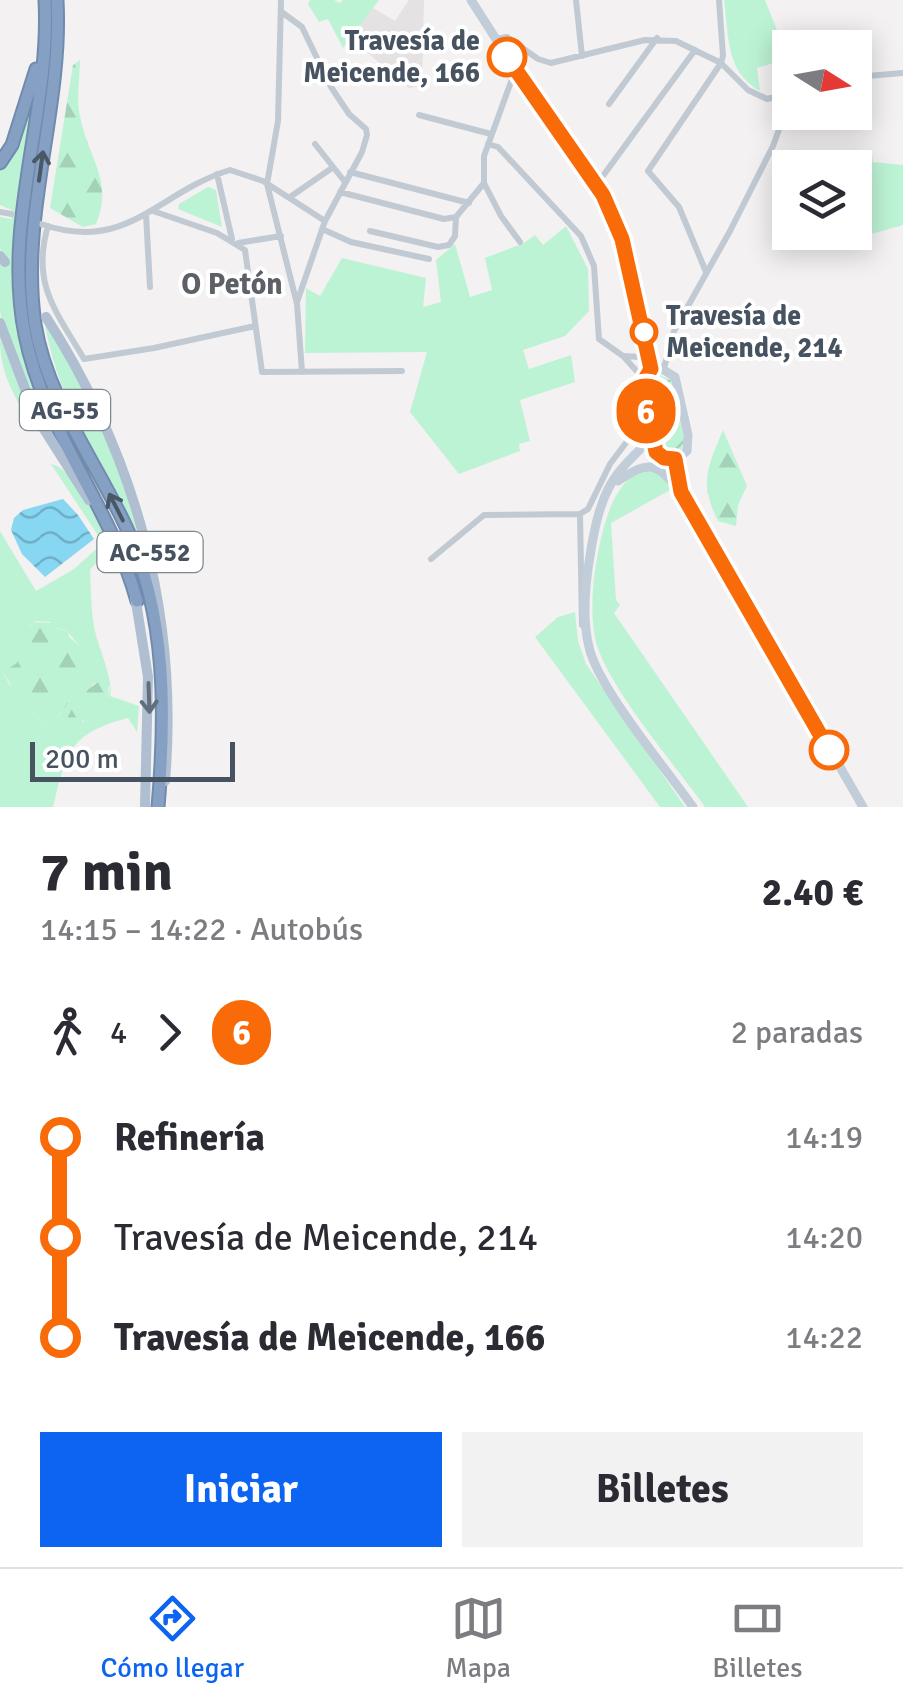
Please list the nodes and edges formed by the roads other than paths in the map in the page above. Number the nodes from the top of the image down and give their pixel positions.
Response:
1 (42, 0) edge
2 (57, 0) edge
3 (281, 0) edge
4 (471, 0) edge
5 (576, 0) edge
6 (719, 0) edge
7 (283, 13) junction
8 (657, 38) junction
9 (496, 39) junction
10 (695, 50) junction
11 (582, 56) junction
12 (721, 63) junction
13 (903, 73) edge
14 (519, 75) junction
15 (872, 76) edge
16 (772, 99) edge
17 (609, 104) dead end
18 (278, 111) junction
19 (264, 112) dead end
20 (419, 114) dead end
21 (778, 130) edge
22 (491, 134) junction
23 (315, 144) dead end
24 (488, 144) junction
25 (0, 163) edge
26 (332, 168) junction
27 (350, 172) junction
28 (217, 174) junction
29 (345, 182) junction
30 (484, 183) junction
31 (267, 184) junction
32 (597, 184) junction
33 (340, 192) junction
34 (290, 197) junction
35 (470, 203) junction
36 (0, 212) edge
37 (149, 212) junction
38 (12, 214) dead end
39 (456, 217) junction
40 (324, 225) junction
41 (370, 231) dead end
42 (282, 236) junction
43 (235, 242) junction
44 (520, 242) dead end
45 (429, 259) dead end
46 (706, 272) junction
47 (150, 287) dead end
48 (297, 304) junction
49 (46, 317) dead end
50 (0, 323) edge
51 (256, 326) junction
52 (647, 347) junction
53 (623, 356) junction
54 (78, 358) junction
55 (664, 368) junction
56 (402, 371) dead end
57 (302, 372) junction
58 (647, 373) junction
59 (647, 416) junction
60 (650, 436) junction
61 (656, 452) junction
62 (675, 459) junction
63 (618, 482) junction
64 (681, 492) junction
65 (606, 496) junction
66 (580, 514) junction
67 (431, 559) dead end
68 (138, 601) junction
69 (590, 650) junction
70 (145, 807) edge
71 (158, 807) edge
72 (693, 807) edge
73 (863, 807) edge

1 - 25 highway
1 - 68 highway, AG-55
71 -> 2 highway, AG-55
3 - 7 street
4 - 9 main road
5 - 11 street
6 - 12 street
7 - 18 street
7 - 27 street
8 - 10 street
8 - 11 street
8 - 17 street
9 - 11 street
9 - 14 main road
10 - 12 street
10 - 32 street
12 - 16 street
12 - 46 street
13 - 15 street
14 - 22 street
14 - 32 main road
18 - 19 street
18 - 31 street
20 - 22 street
21 - 46 street
22 - 24 street
23 - 26 street
24 - 30 street
24 - 53 street
26 - 29 street
26 - 34 street
27 - 29 street
27 - 35 street
28 - 31 street
28 - 37 street
28 - 43 street
29 - 33 street
30 - 35 street
30 - 44 street
31 - 34 street
31 - 42 street
32 - 52 main road
33 - 39 street
33 - 40 street
34 - 40 street
35 - 39 street
36 - 38 street
37 - 43 street
37 - 47 street
37 - 54 street
39 - 41 street
40 - 45 street
40 - 48 street
42 - 43 street
42 - 48 street
43 - 51 street
46 - 55 street
48 - 57 street
49 - 54 main road
50 - 68 main road, AC-552
51 - 54 street
51 - 57 street
52 - 53 street
52 - 58 main road
53 - 58 street
54 - 71 main road, AC-552
55 - 58 main road
55 - 62 main road
56 - 57 street
58 - 59 main road
59 - 60 main road
59 - 66 street
60 - 61 main road
60 - 65 main road
61 - 62 main road
61 - 63 main road
62 - 64 main road
63 - 64 main road
63 - 65 main road
64 - 73 main road
65 - 69 main road
66 - 67 street
66 - 69 street
68 -> 70 main road, AC-552
69 - 72 main road

